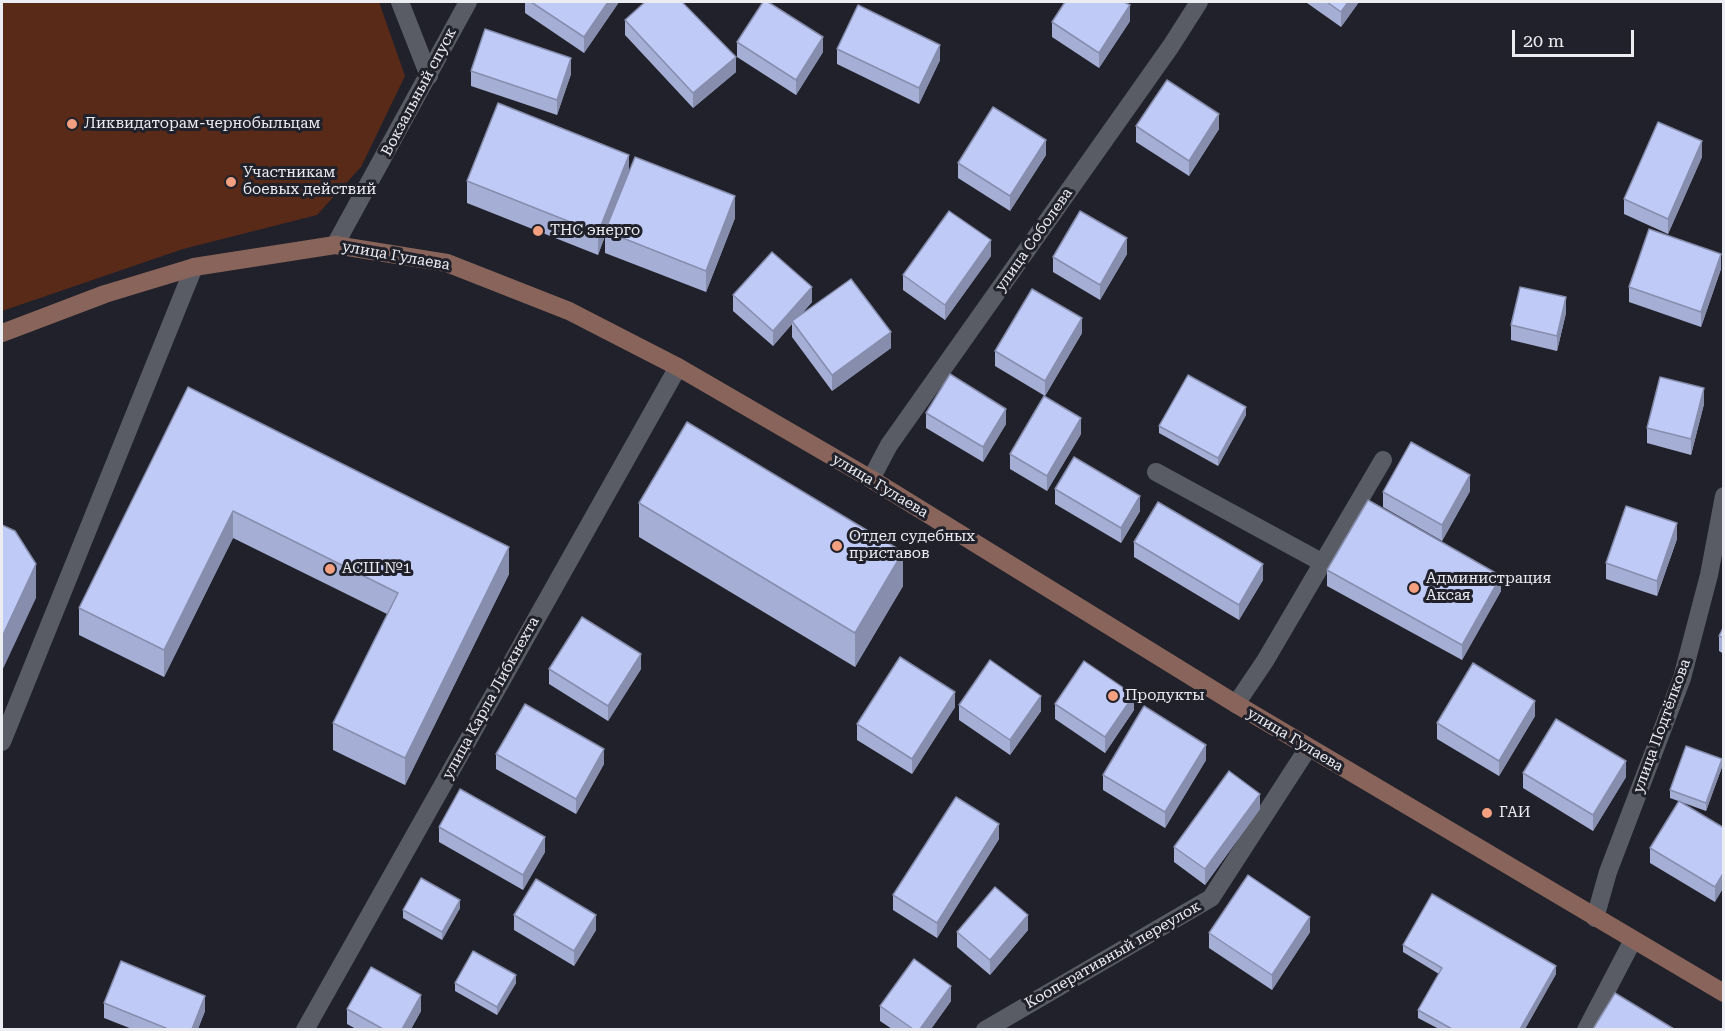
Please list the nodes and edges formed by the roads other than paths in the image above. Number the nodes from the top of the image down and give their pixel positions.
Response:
1 (400, 2) edge
2 (468, 2) edge
3 (1199, 2) edge
4 (429, 76) junction
5 (335, 245) junction
6 (194, 267) junction
7 (2, 333) edge
8 (678, 367) junction
9 (1383, 460) dead end
10 (1156, 472) dead end
11 (871, 479) junction
12 (1724, 496) edge
13 (1323, 563) junction
14 (1236, 704) junction
15 (2, 742) edge
16 (1308, 748) junction
17 (1595, 918) junction
18 (1633, 940) junction
19 (1724, 993) edge
20 (305, 1029) edge
21 (985, 1029) edge
22 (1586, 1029) edge

1 - 4 street
2 - 4 street, Вокзальный спуск
3 - 11 street, улица Соболева
4 - 5 street, Вокзальный спуск
5 - 6 main road, улица Гулаева
5 - 8 main road, улица Гулаева
6 - 7 main road, улица Гулаева
6 - 15 street
8 - 11 main road, улица Гулаева
8 - 20 street, улица Карла Либкнехта
9 - 13 street
10 - 13 street
11 - 14 main road, улица Гулаева
12 - 17 street, улица Подтёлкова
13 - 14 street
14 - 16 main road, улица Гулаева
16 - 17 main road, улица Гулаева
16 - 21 street, Кооперативный переулок
17 - 18 main road, улица Гулаева
18 - 19 main road, улица Гулаева
18 - 22 street

